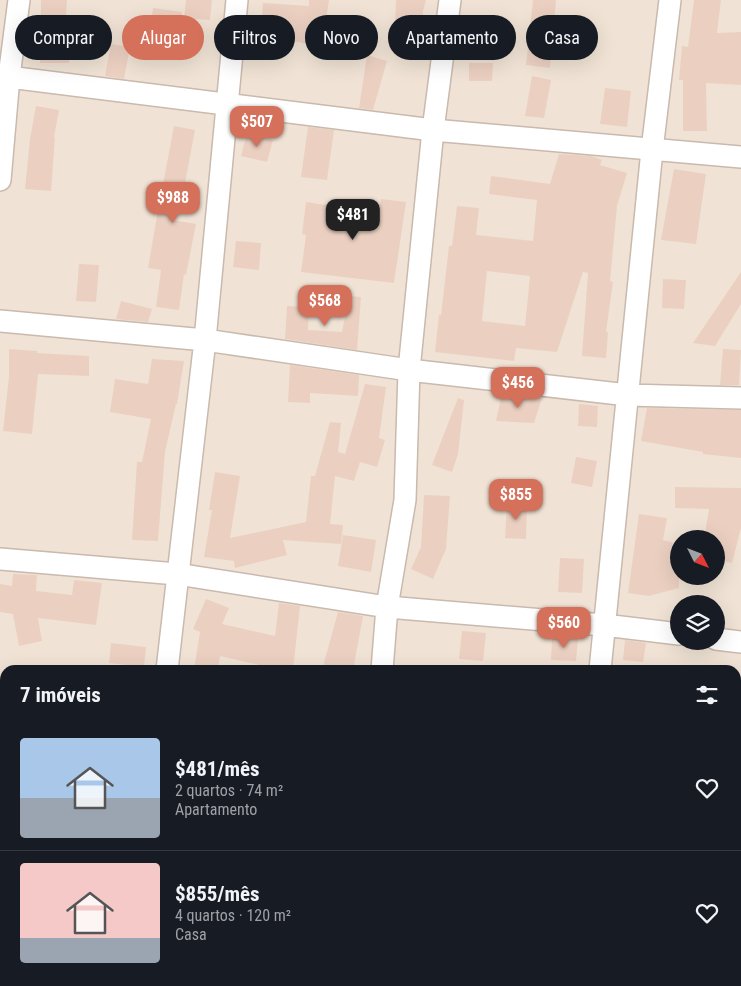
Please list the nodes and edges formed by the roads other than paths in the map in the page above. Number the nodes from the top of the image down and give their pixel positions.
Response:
1 (19, 0) edge
2 (237, 0) edge
3 (450, 0) edge
4 (670, 0) edge
5 (5, 76) edge
6 (226, 104) junction
7 (433, 130) junction
8 (652, 150) junction
9 (741, 157) edge
10 (0, 180) edge
11 (0, 321) edge
12 (205, 340) junction
13 (409, 370) junction
14 (628, 395) junction
15 (741, 398) edge
16 (0, 558) edge
17 (177, 574) junction
18 (388, 607) junction
19 (604, 625) junction
20 (670, 633) edge
21 (725, 640) edge
22 (741, 642) edge
23 (168, 665) edge
24 (382, 665) edge
25 (600, 665) edge

1 - 5 street
2 - 6 street
3 - 7 street
4 - 8 street
5 - 6 street
5 - 10 street
6 - 7 street
6 - 12 street
7 - 8 street
7 - 13 street
8 - 9 street
8 - 14 street
11 - 12 street
12 - 13 street
12 - 17 street
13 - 14 street
13 - 18 street
14 - 15 street
14 - 19 street
16 - 17 street
17 - 18 street
17 - 23 street
18 - 19 street
18 - 24 street
19 - 20 street
19 - 25 street
21 - 22 street

